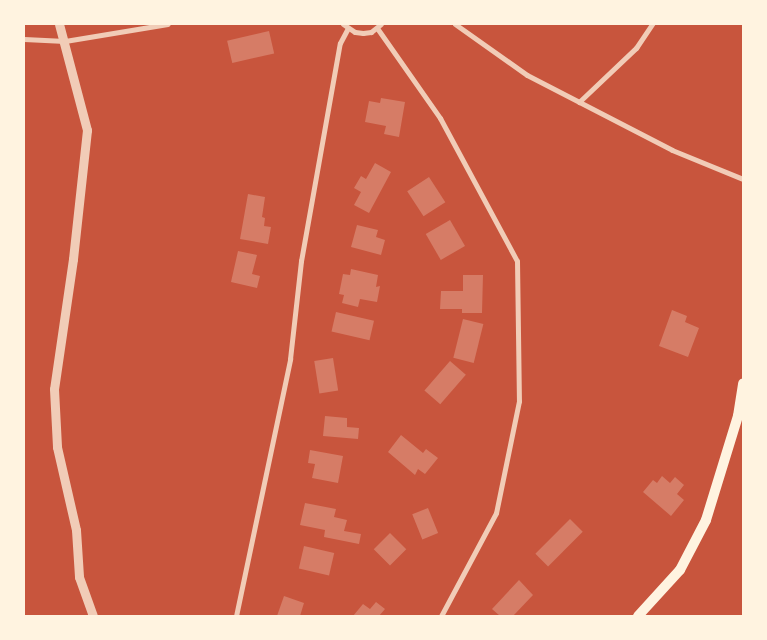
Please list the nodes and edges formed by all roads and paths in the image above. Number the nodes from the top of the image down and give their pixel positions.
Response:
1 (60, 24) edge
2 (168, 24) edge
3 (344, 24) edge
4 (455, 24) edge
5 (652, 24) edge
6 (379, 26) edge
7 (348, 28) junction
8 (24, 39) edge
9 (65, 41) junction
10 (579, 102) junction
11 (743, 179) edge
12 (743, 383) edge
13 (93, 616) edge
14 (236, 616) edge
15 (441, 616) edge
16 (638, 616) edge

1 - 9 street
2 - 9 street
3 - 7 street
4 - 10 street
5 - 10 street
6 - 7 street
6 - 15 street
7 - 14 street
8 - 9 street
9 - 13 street
10 - 11 street
12 - 16 main road

